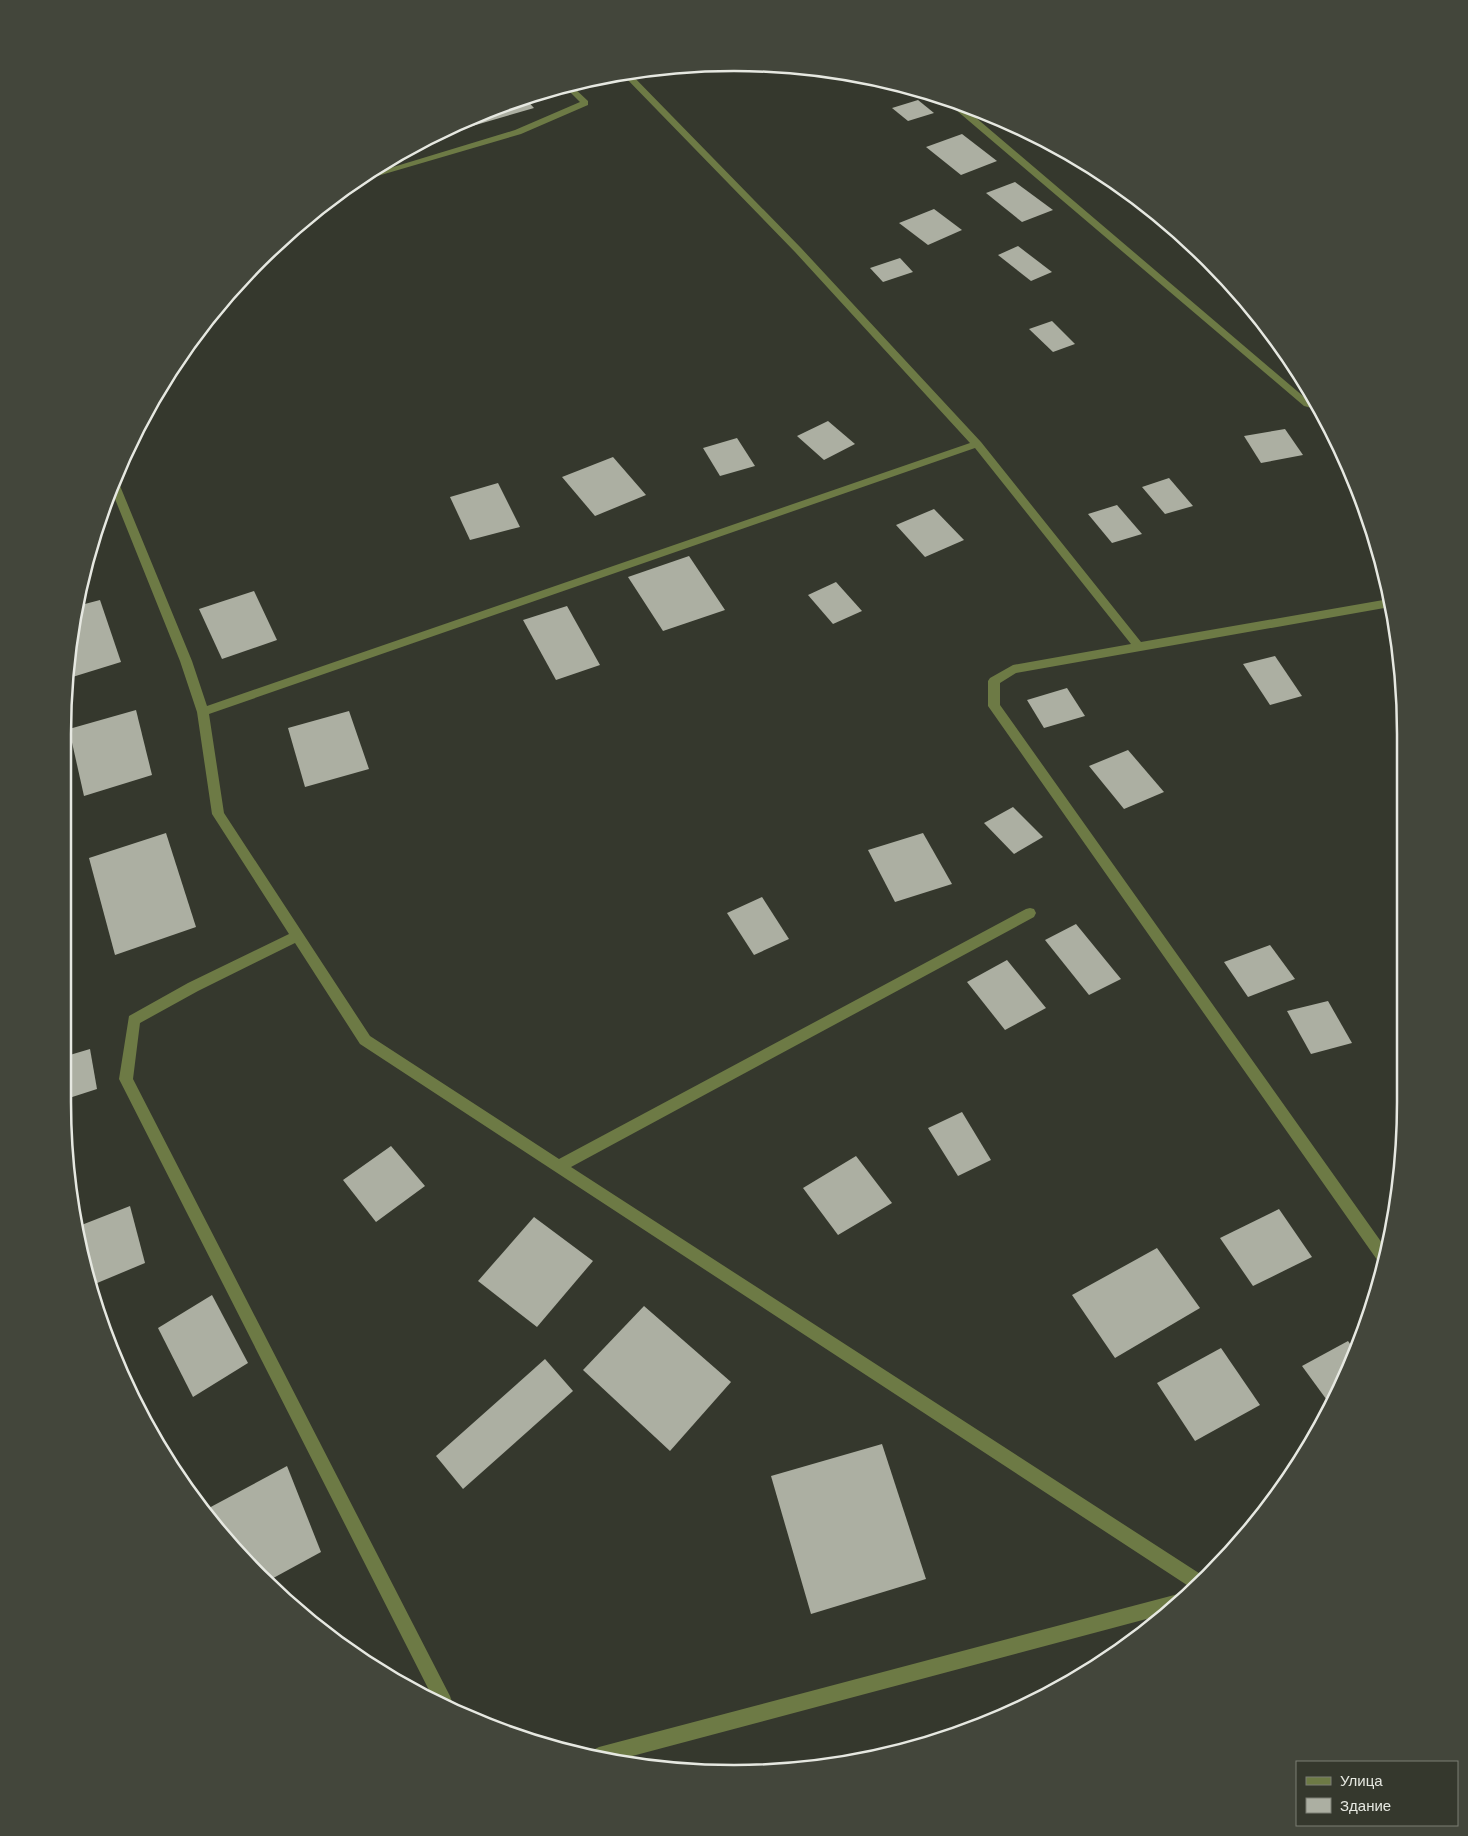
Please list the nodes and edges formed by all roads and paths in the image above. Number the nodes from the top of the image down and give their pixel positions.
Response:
1 (631, 80) edge
2 (573, 91) edge
3 (965, 113) edge
4 (381, 174) edge
5 (1309, 404) edge
6 (977, 444) junction
7 (117, 492) edge
8 (1384, 604) edge
9 (1138, 646) junction
10 (204, 712) junction
11 (1030, 913) dead end
12 (298, 936) junction
13 (559, 1166) junction
14 (1379, 1251) edge
15 (1194, 1579) edge
16 (1164, 1606) edge
17 (441, 1696) edge
18 (611, 1753) edge

1 - 6 lane
2 - 4 lane
3 - 5 lane
6 - 9 lane
6 - 10 lane
7 - 10 lane
8 - 9 lane
9 - 14 lane
10 - 12 lane
11 - 13 lane
12 - 13 lane
12 - 17 lane
13 - 15 lane
16 - 18 lane

